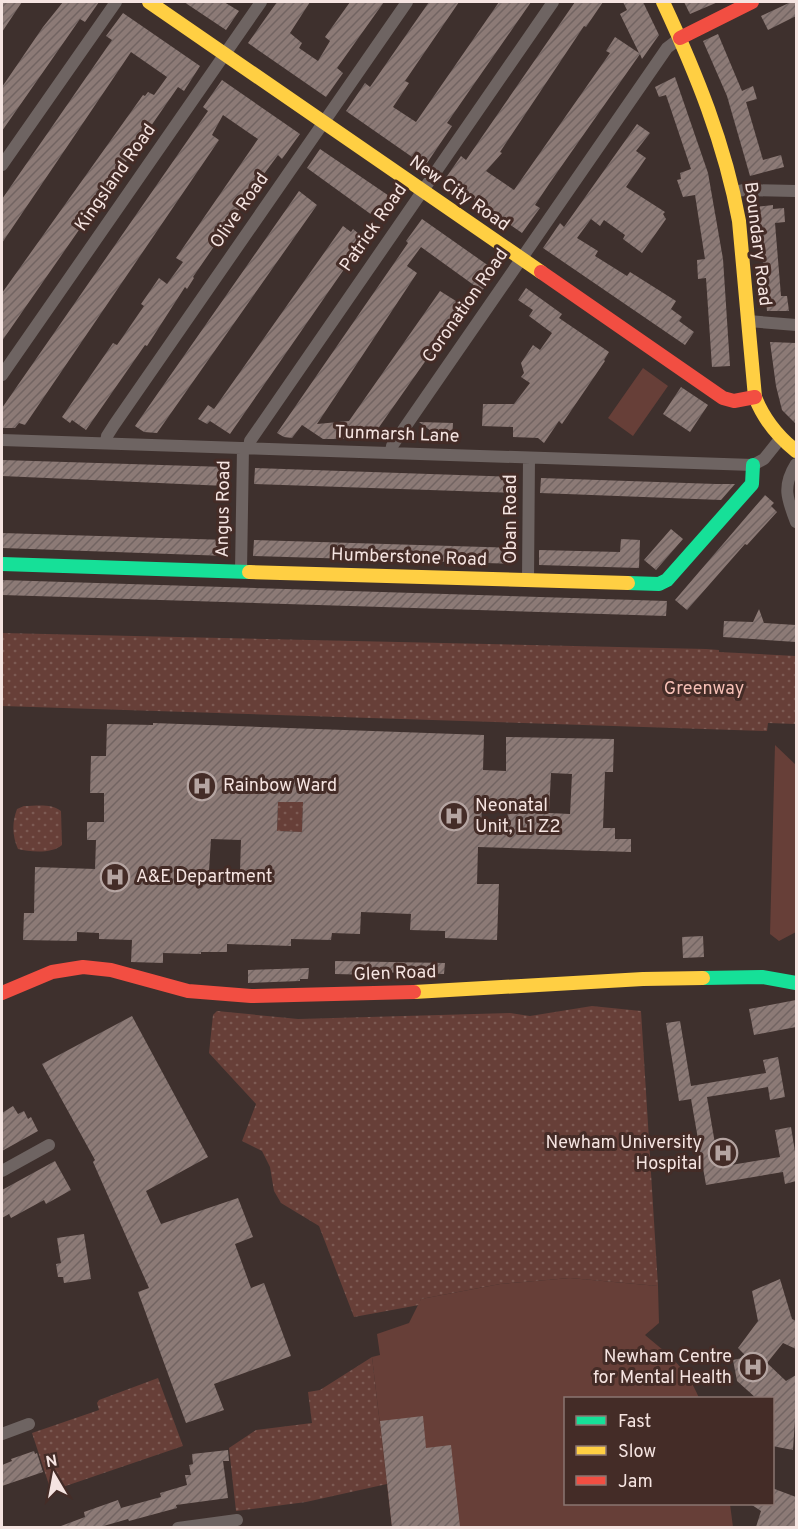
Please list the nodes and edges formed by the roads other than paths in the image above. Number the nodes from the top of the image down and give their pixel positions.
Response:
1 (116, 2) edge
2 (148, 2) edge
3 (261, 2) edge
4 (407, 2) edge
5 (553, 2) edge
6 (663, 2) edge
7 (752, 2) edge
8 (680, 38) junction
9 (225, 54) junction
10 (324, 123) junction
11 (2, 165) edge
12 (423, 191) junction
13 (796, 191) edge
14 (735, 192) junction
15 (521, 258) junction
16 (748, 321) junction
17 (796, 325) edge
18 (2, 375) edge
19 (755, 397) junction
20 (780, 439) junction
21 (2, 440) edge
22 (106, 442) junction
23 (246, 448) junction
24 (796, 451) edge
25 (391, 452) junction
26 (529, 458) junction
27 (796, 464) edge
28 (753, 465) junction
29 (796, 522) edge
30 (2, 564) edge
31 (241, 571) junction
32 (528, 580) junction
33 (796, 983) edge
34 (2, 993) edge
35 (49, 1145) dead end
36 (2, 1171) edge
37 (29, 1424) dead end
38 (2, 1434) edge
39 (237, 1520) dead end
40 (178, 1527) edge

1 - 11 street
2 - 9 street, New City Road
3 - 9 street, Kingsland Road
4 - 10 street, Olive Road
5 - 12 street, Patrick Road
6 - 8 street, Boundary Road
7 - 8 street
8 - 14 street, Boundary Road
8 - 15 street, Coronation Road
9 - 10 street, New City Road
9 - 18 street, Kingsland Road
10 - 12 street, New City Road
10 - 22 street, Olive Road
12 - 15 street, New City Road
12 - 23 street, Patrick Road
13 - 14 street
14 - 16 street, Boundary Road
15 - 19 street, New City Road
15 - 25 street, Coronation Road
16 - 17 street
16 - 19 street, Boundary Road
19 - 20 street, Boundary Road
20 - 24 street, Boundary Road
20 - 28 street
21 - 22 street, Tunmarsh Lane
22 - 23 street, Tunmarsh Lane
23 - 25 street, Tunmarsh Lane
23 - 31 street, Angus Road
25 - 26 street, Tunmarsh Lane
26 - 28 street, Tunmarsh Lane
26 - 32 street, Oban Road
27 - 29 street
28 - 32 street, Humberstone Road
30 - 31 street, Humberstone Road
31 - 32 street, Humberstone Road
33 - 34 street, Glen Road
35 - 36 street
37 - 38 street
39 - 40 street

